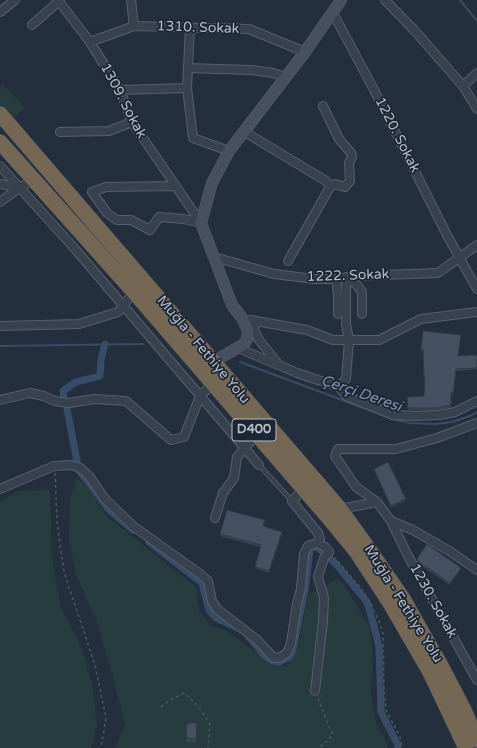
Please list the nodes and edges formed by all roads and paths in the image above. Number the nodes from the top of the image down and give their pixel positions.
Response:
1 (15, 0) edge
2 (131, 0) edge
3 (341, 0) edge
4 (385, 0) edge
5 (58, 1) edge
6 (0, 12) edge
7 (333, 13) junction
8 (32, 25) dead end
9 (134, 26) junction
10 (190, 27) junction
11 (90, 42) junction
12 (305, 52) junction
13 (188, 68) junction
14 (477, 73) edge
15 (285, 77) junction
16 (463, 86) junction
17 (187, 88) junction
18 (120, 90) junction
19 (323, 106) dead end
20 (477, 109) edge
21 (0, 114) edge
22 (132, 122) junction
23 (243, 131) junction
24 (60, 132) dead end
25 (0, 142) edge
26 (229, 151) junction
27 (0, 166) edge
28 (34, 179) junction
29 (0, 184) edge
30 (175, 186) junction
31 (330, 187) junction
32 (19, 188) junction
33 (0, 202) edge
34 (201, 223) junction
35 (477, 246) edge
36 (460, 256) junction
37 (214, 257) junction
38 (288, 261) dead end
39 (346, 277) junction
40 (336, 279) junction
41 (477, 288) edge
42 (134, 292) junction
43 (123, 305) junction
44 (477, 312) edge
45 (338, 314) dead end
46 (362, 314) dead end
47 (242, 318) junction
48 (255, 321) junction
49 (0, 326) edge
50 (349, 340) junction
51 (238, 348) junction
52 (213, 362) junction
53 (280, 365) junction
54 (213, 384) junction
55 (339, 387) junction
56 (200, 396) junction
57 (0, 400) edge
58 (477, 401) edge
59 (477, 423) edge
60 (257, 434) junction
61 (244, 449) junction
62 (259, 465) joint
63 (54, 466) junction
64 (0, 489) edge
65 (304, 489) junction
66 (292, 501) junction
67 (377, 502) junction
68 (340, 509) junction
69 (216, 518) dead end
70 (391, 521) junction
71 (317, 543) junction
72 (326, 555) junction
73 (477, 570) edge
74 (477, 680) edge
75 (315, 691) joint
76 (161, 707) dead end
77 (477, 740) edge
78 (101, 748) edge
79 (208, 748) edge
80 (319, 748) edge
81 (402, 748) edge
82 (466, 748) edge

1 - 6 street
2 - 9 street
3 - 7 street
4 - 16 street
5 - 8 street
5 - 11 street, 1309. Sokak
7 - 12 street
7 - 36 street, 1220. Sokak
9 - 10 street, 1310. Sokak
9 - 11 street, 1310. Sokak
10 - 12 street, 1310. Sokak
10 - 13 street
11 - 18 street, 1309. Sokak
12 - 15 street
13 - 15 street
13 - 17 street
14 - 16 street
15 - 23 street
16 - 20 street
17 - 18 street
17 - 26 street
18 - 22 street, 1309. Sokak
19 - 31 street
21 - 52 highway, Muğla - Fethiye Yolu / D400
22 - 24 street
22 - 30 street, 1309. Sokak
23 - 26 street
23 - 31 street
25 - 28 highway, Muğla - Fethiye Yolu / D400
26 - 34 street
27 - 32 street
28 - 32 street
28 - 42 highway, Muğla - Fethiye Yolu / D400
29 - 32 street
30 - 34 street, 1309. Sokak
30 - 34 street
31 - 38 street
32 - 33 street
32 - 43 street
34 - 37 street
35 - 36 street, 1222. Sokak
36 - 39 street, 1222. Sokak
36 - 41 street, 1220. Sokak
37 - 40 street, 1222. Sokak
37 - 47 street
39 - 40 street, 1222. Sokak
39 - 46 street
39 - 50 street
40 - 45 street
42 - 43 street
42 - 54 highway, Muğla - Fethiye Yolu / D400
43 - 49 street
43 - 56 street
44 - 50 street
47 - 48 street
47 - 51 street
48 - 50 street
48 - 53 street
50 - 55 street
51 - 52 street
51 - 53 street
52 - 68 highway, Muğla - Fethiye Yolu / D400
53 - 55 street
54 - 56 street
54 - 60 highway, Muğla - Fethiye Yolu / D400
55 - 58 street
56 - 57 street
56 - 61 street
59 - 67 street, 1230. Sokak
60 - 61 street
60 - 65 highway, Muğla - Fethiye Yolu / D400
61 - 62 street
61 - 69 street
62 - 66 lane
63 - 64 street
63 - 71 street
63 - 78 path
65 - 66 street
65 - 82 highway, Muğla - Fethiye Yolu / D400
66 - 71 street
67 - 68 street
67 - 70 street, 1230. Sokak
68 - 77 highway, Muğla - Fethiye Yolu / D400
70 - 73 street
70 - 74 street, 1230. Sokak
71 - 72 street
72 - 75 street
72 - 81 path
75 - 80 path
76 - 79 path

